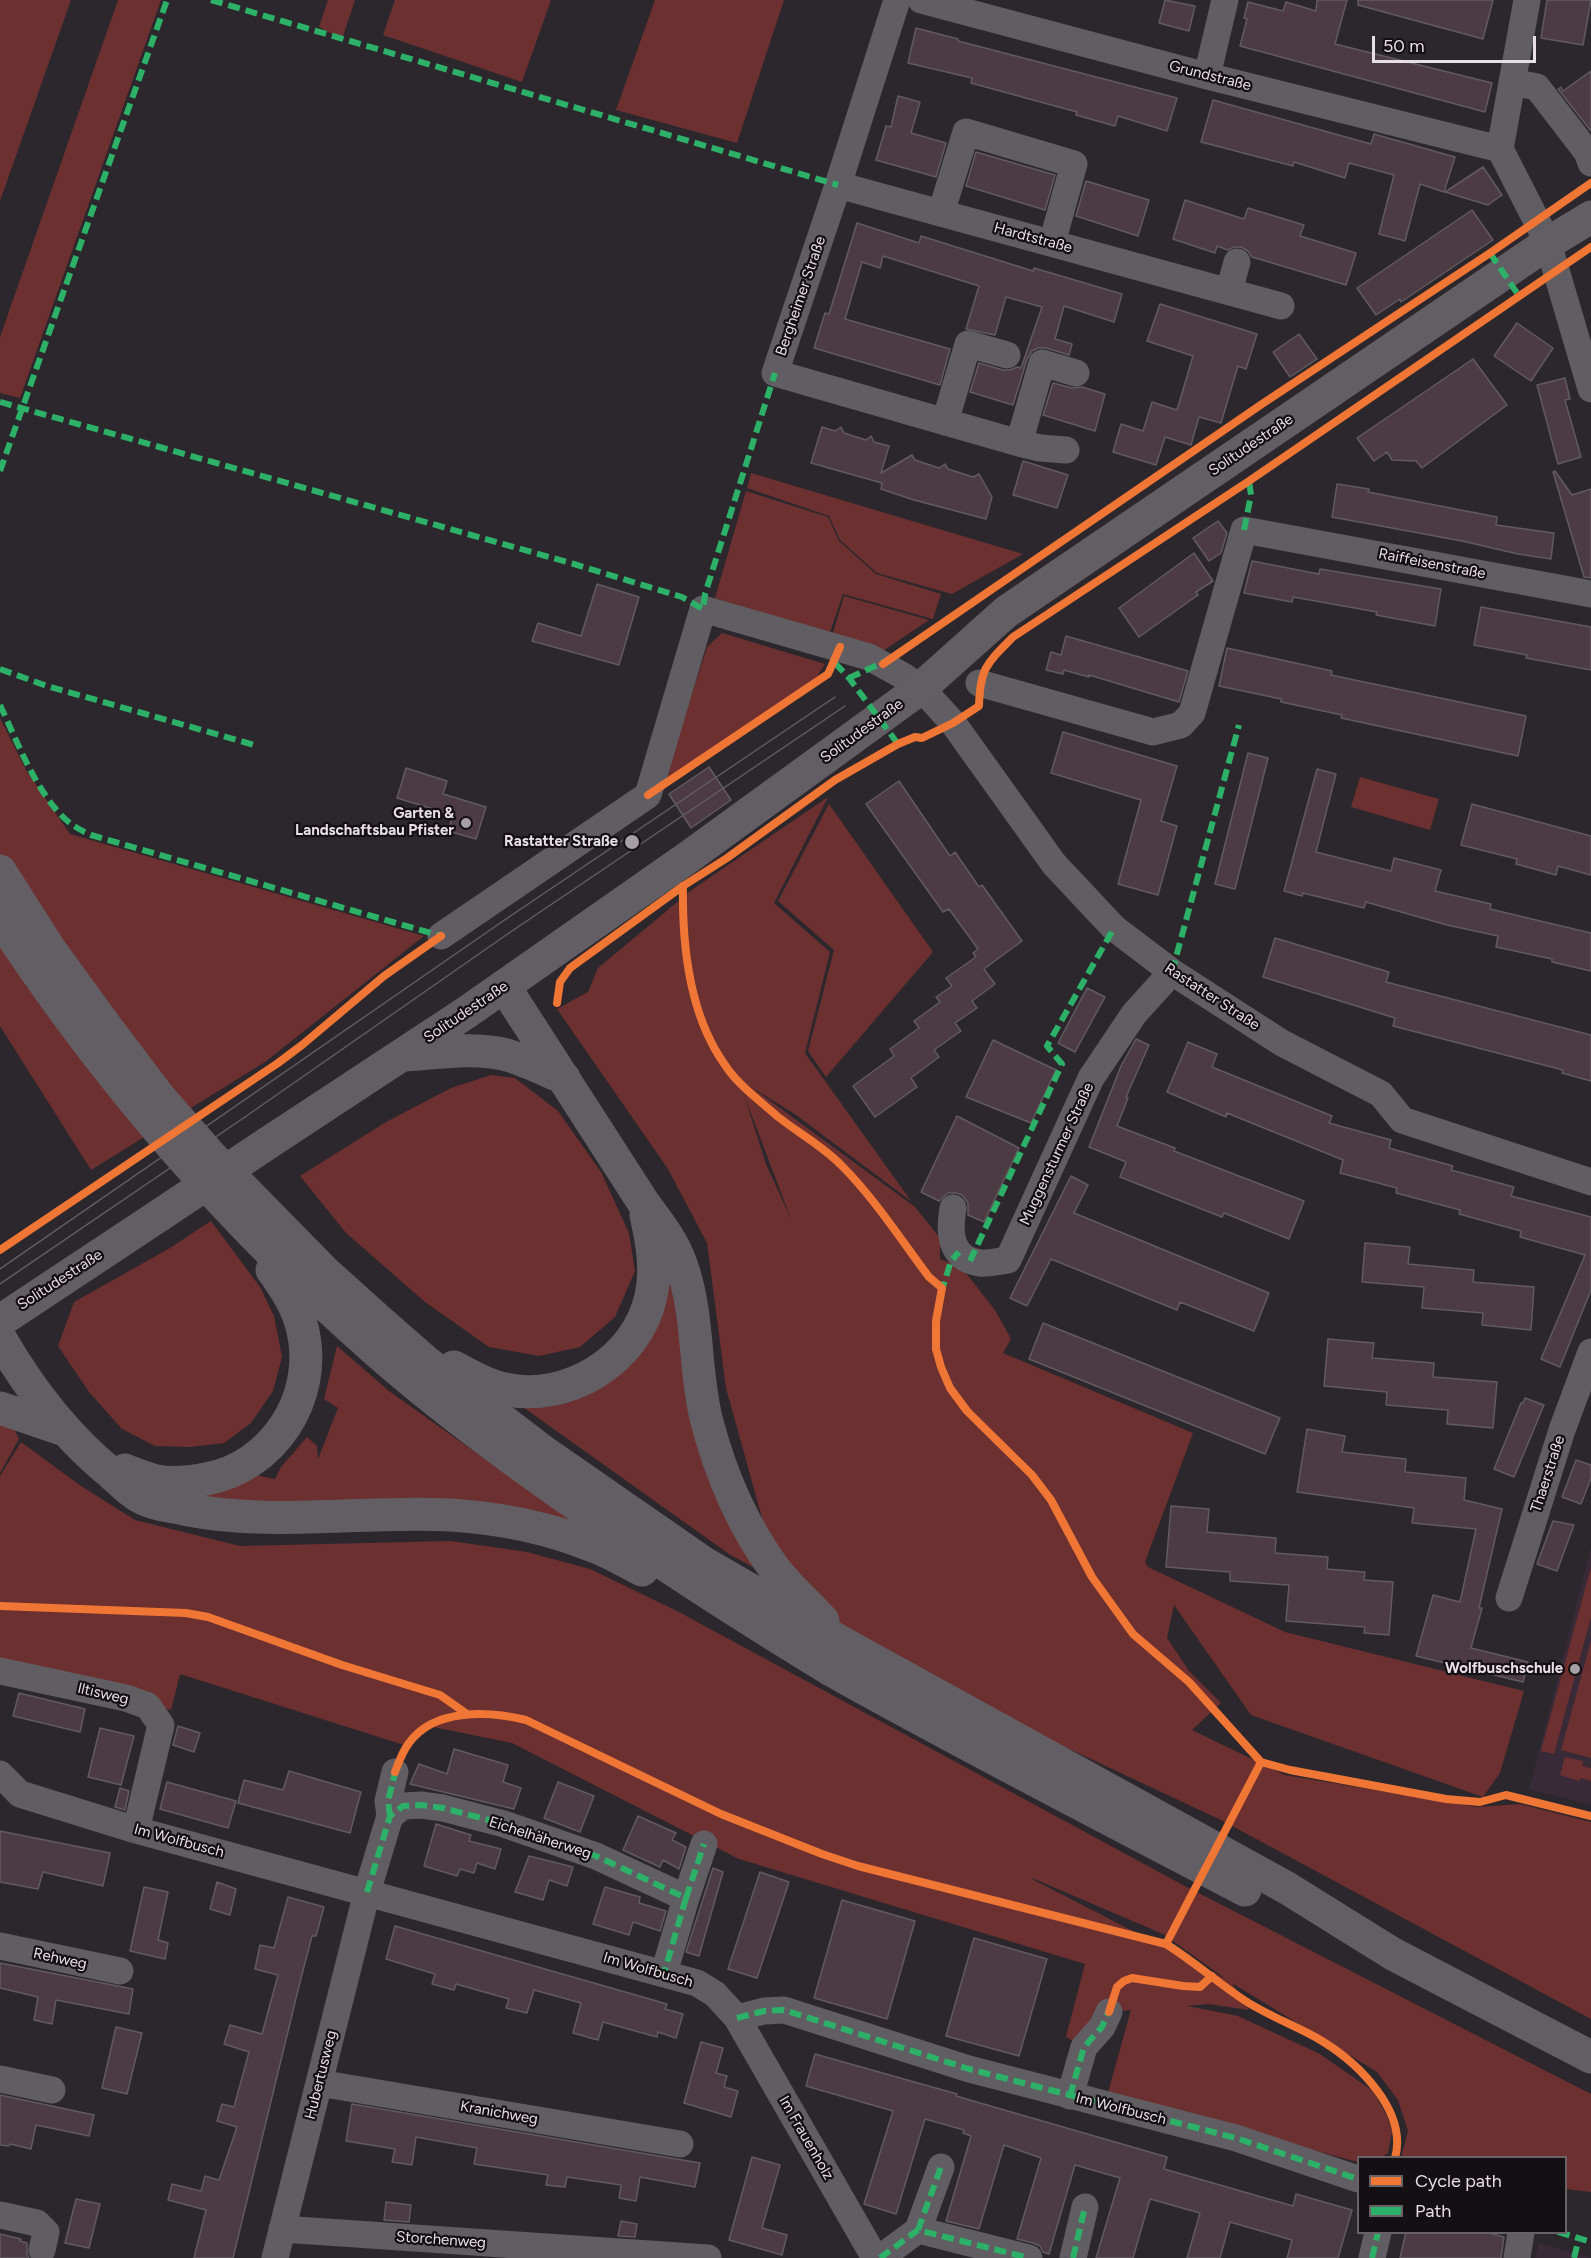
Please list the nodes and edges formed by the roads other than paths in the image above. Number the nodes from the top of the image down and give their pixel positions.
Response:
1 (897, 0) edge
2 (921, 0) edge
3 (1225, 0) edge
4 (1527, 0) edge
5 (1207, 76) junction
6 (1512, 81) junction
7 (1500, 149) junction
8 (1590, 155) edge
9 (838, 185) junction
10 (941, 213) junction
11 (1591, 217) edge
12 (1052, 243) junction
13 (1548, 243) junction
14 (1237, 262) dead end
15 (1229, 291) junction
16 (1281, 306) dead end
17 (1007, 355) dead end
18 (1076, 373) dead end
19 (1589, 375) edge
20 (945, 422) junction
21 (1019, 443) junction
22 (1066, 450) dead end
23 (1591, 594) edge
24 (979, 683) dead end
25 (921, 688) junction
26 (0, 871) edge
27 (0, 918) edge
28 (441, 936) dead end
29 (1172, 972) junction
30 (504, 986) junction
31 (403, 1055) junction
32 (564, 1078) junction
33 (1591, 1182) edge
34 (643, 1202) junction
35 (953, 1208) dead end
36 (255, 1237) junction
37 (0, 1321) edge
38 (0, 1338) edge
39 (1591, 1352) edge
40 (425, 1361) junction
41 (0, 1408) edge
42 (62, 1429) junction
43 (92, 1459) junction
44 (697, 1587) junction
45 (1509, 1598) dead end
46 (839, 1641) junction
47 (0, 1671) edge
48 (395, 1772) dead end
49 (0, 1774) edge
50 (390, 1816) junction
51 (136, 1830) junction
52 (704, 1844) dead end
53 (367, 1892) junction
54 (686, 1898) junction
55 (0, 1946) edge
56 (1393, 1954) junction
57 (120, 1971) dead end
58 (664, 1974) junction
59 (1109, 2012) dead end
60 (737, 2018) junction
61 (1591, 2057) edge
62 (0, 2079) edge
63 (319, 2083) junction
64 (52, 2090) dead end
65 (1070, 2096) junction
66 (680, 2144) dead end
67 (941, 2167) dead end
68 (1357, 2178) edge
69 (1085, 2207) dead end
70 (0, 2215) edge
71 (282, 2229) junction
72 (918, 2230) junction
73 (1378, 2234) edge
74 (1521, 2234) edge
75 (42, 2250) dead end
76 (275, 2258) edge
77 (708, 2258) edge
78 (874, 2258) edge
79 (880, 2258) edge
80 (1029, 2258) edge
81 (1072, 2258) edge
82 (1372, 2258) edge
83 (1517, 2258) edge

1 - 9 street, Bergheimer Straße
2 - 5 street, Grundstraße
3 - 5 street
4 - 6 street
5 - 7 street, Grundstraße
6 - 7 street
6 - 8 street
7 - 13 street
9 - 10 street, Hardtstraße
9 - 20 street, Bergheimer Straße
10 - 12 street, Hardtstraße
10 - 12 street
11 - 13 main road, Solitudestraße
12 - 15 street, Hardtstraße
13 - 19 street
13 - 25 main road, Solitudestraße
14 - 15 street
15 - 16 street, Hardtstraße
17 - 20 street
18 - 21 street
20 - 21 street, Bergheimer Straße
21 - 22 street, Bergheimer Straße
23 - 24 street, Raiffeisenstraße
25 - 28 street, Solitudestraße
25 - 29 street, Rastatter Straße
25 - 30 main road, Solitudestraße
26 - 40 main road
27 - 36 main road
29 - 33 street, Rastatter Straße
29 - 35 street, Muggensturmer Straße
30 - 31 main road, Solitudestraße
30 - 32 main road
31 - 32 main road
31 - 37 main road, Solitudestraße, bridge
32 - 34 main road
34 - 40 main road
34 - 46 main road
36 - 43 main road
36 - 44 main road
38 - 42 main road
39 - 45 street, Thaerstraße
40 - 46 main road
41 - 42 main road
42 - 43 main road
43 - 44 main road
44 - 56 main road
46 - 56 main road
47 - 51 street, Iltisweg
48 - 50 street
49 - 51 street, Im Wolfbusch
50 - 53 street
50 - 54 street, Eichelhäherweg
51 - 53 street, Im Wolfbusch
52 - 54 street
53 - 58 street, Im Wolfbusch
53 - 63 street, Hubertusweg
54 - 58 street
55 - 57 street, Rehweg
56 - 61 main road
58 - 60 street, Im Wolfbusch
59 - 65 street
60 - 65 street, Im Wolfbusch
60 - 78 street, Im Frauenholz
62 - 64 street
63 - 66 street, Kranichweg
63 - 71 street, Hubertusweg
65 - 68 street, Im Wolfbusch
67 - 72 street
69 - 81 street
70 - 75 street
71 - 76 street, Hubertusweg
71 - 77 street, Storchenweg
72 - 79 street
72 - 80 street
73 - 82 street
74 - 83 street

